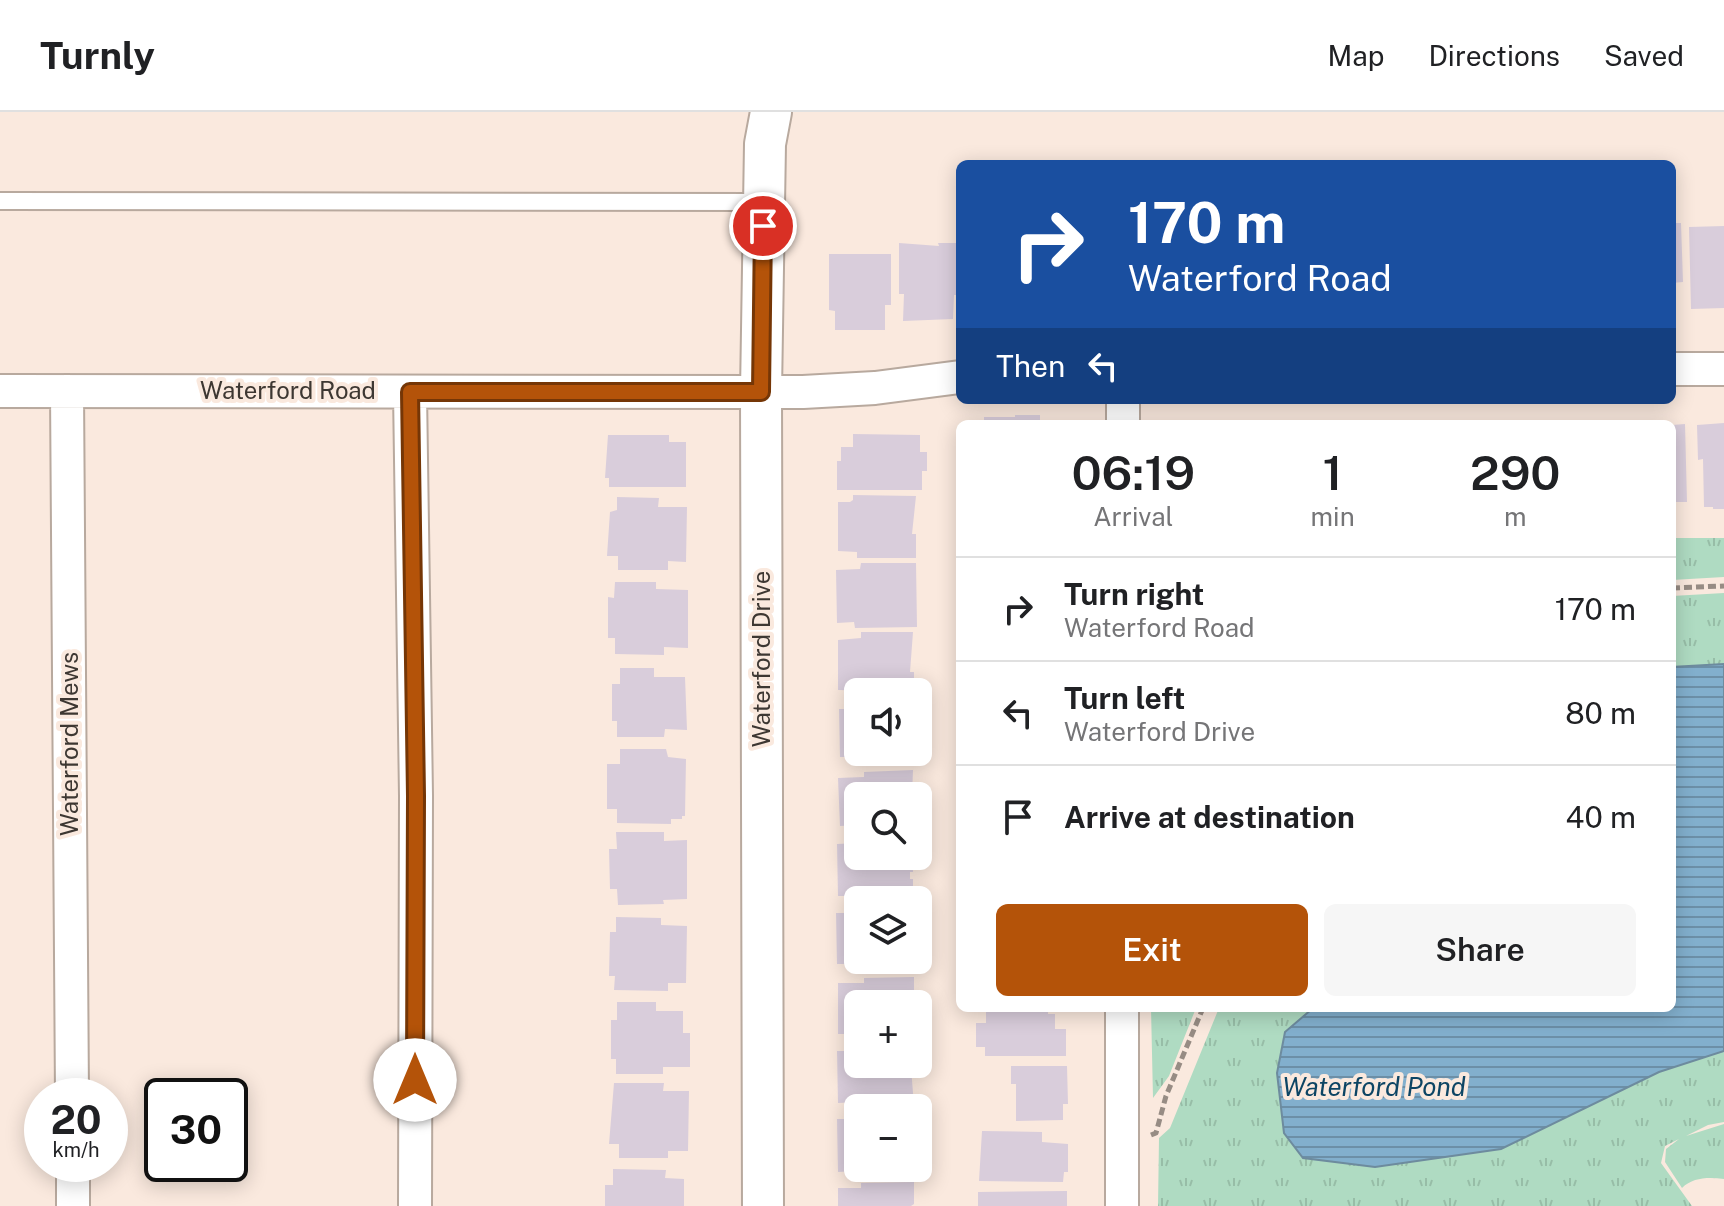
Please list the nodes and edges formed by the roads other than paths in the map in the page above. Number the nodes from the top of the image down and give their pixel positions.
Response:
1 (771, 112) edge
2 (0, 201) edge
3 (765, 202) junction
4 (1676, 369) edge
5 (1724, 369) edge
6 (956, 378) edge
7 (0, 391) edge
8 (67, 391) junction
9 (410, 392) junction
10 (761, 392) junction
11 (1122, 1012) edge
12 (72, 1078) edge
13 (73, 1182) edge
14 (73, 1206) edge
15 (415, 1206) edge
16 (763, 1206) edge
17 (1122, 1206) edge

1 - 3 street, Waterford Drive
2 - 3 lane
3 - 10 street, Waterford Drive
4 - 5 street
6 - 10 street, Waterford Road
7 - 8 street, Waterford Road
8 - 9 street, Waterford Road
8 - 12 street, Waterford Mews
9 - 10 street, Waterford Road
9 - 15 street
10 - 16 street, Waterford Drive
11 - 17 street
13 - 14 street

